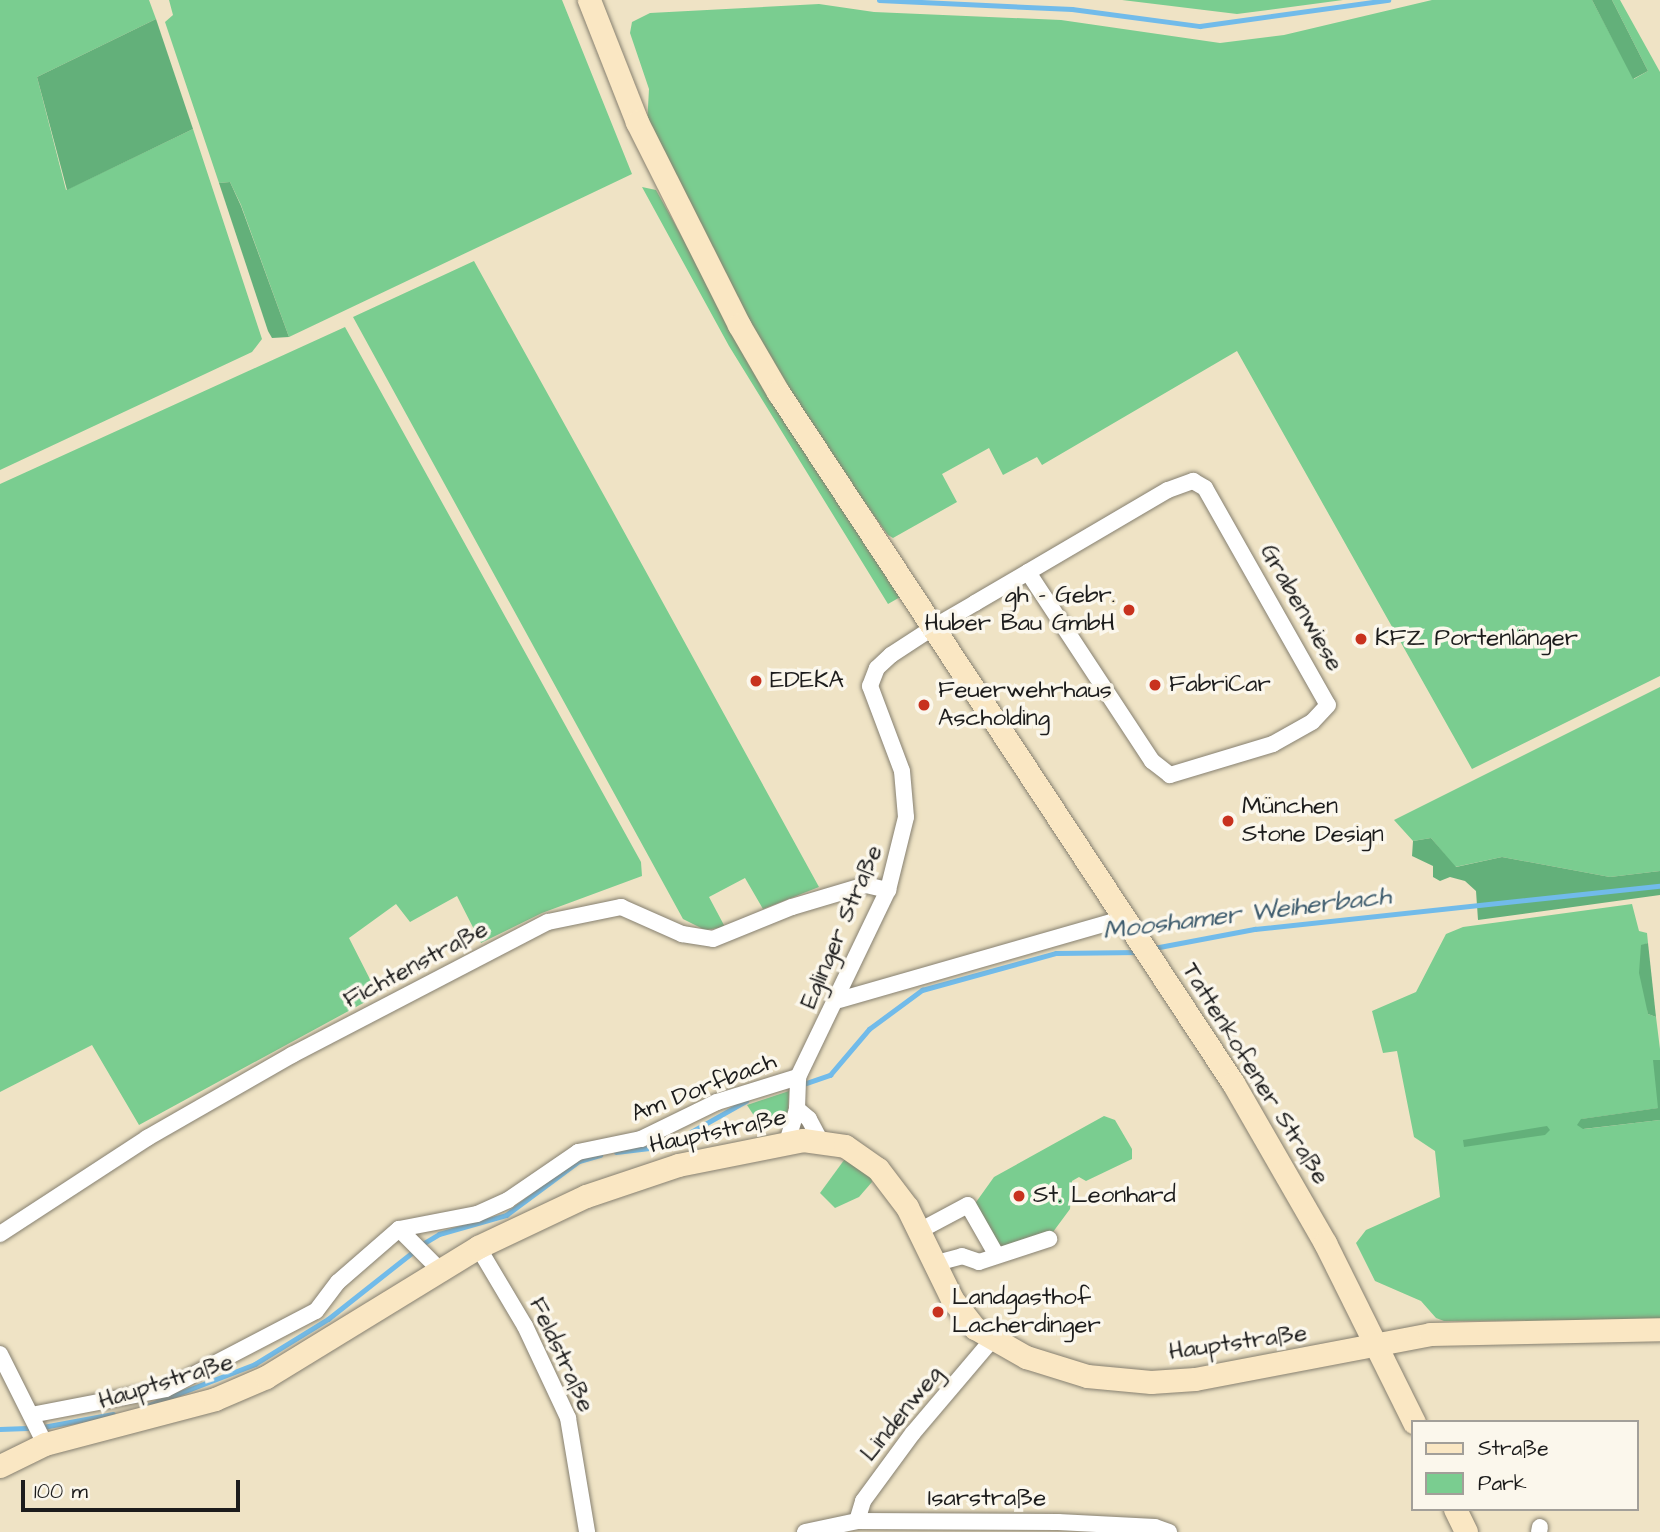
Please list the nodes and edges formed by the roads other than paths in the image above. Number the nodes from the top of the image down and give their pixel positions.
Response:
1 (589, 0) edge
2 (1028, 572) junction
3 (934, 627) junction
4 (888, 890) junction
5 (1131, 927) junction
6 (839, 1000) junction
7 (798, 1090) junction
8 (820, 1140) junction
9 (787, 1142) junction
10 (399, 1229) junction
11 (919, 1231) junction
12 (0, 1234) edge
13 (1049, 1239) dead end
14 (478, 1247) junction
15 (996, 1254) junction
16 (433, 1263) junction
17 (933, 1264) junction
18 (1660, 1329) edge
19 (992, 1340) junction
20 (1377, 1345) junction
21 (0, 1354) edge
22 (1413, 1420) edge
23 (38, 1429) junction
24 (0, 1466) edge
25 (1456, 1511) edge
26 (857, 1521) junction
27 (587, 1532) edge
28 (804, 1532) edge
29 (1170, 1532) edge
30 (1465, 1532) edge

1 - 3 main road, Tattenkofener Straße
2 - 2 street, Grabenwiese
2 - 3 street, Grabenwiese
3 - 4 street, Eglinger Straße
3 - 5 main road, Tattenkofener Straße
4 - 6 street, Eglinger Straße
4 - 12 street, Fichtenstraße
5 - 6 street
5 - 20 main road, Tattenkofener Straße
6 - 7 street, Eglinger Straße
7 - 8 street
7 - 9 street, Eglinger Straße
7 - 10 street, Am Dorfbach
8 - 9 main road, Hauptstraße
8 - 11 main road, Hauptstraße
9 - 14 main road, Hauptstraße
10 - 16 street
10 - 23 street, Am Dorfbach
11 - 15 street
11 - 17 main road, Hauptstraße
13 - 15 street
14 - 16 main road, Hauptstraße
14 - 27 street, Feldstraße
15 - 17 street
16 - 23 main road, Hauptstraße
17 - 19 main road, Hauptstraße
18 - 20 main road, Hauptstraße
19 - 20 main road, Hauptstraße
19 - 26 street, Lindenweg
20 - 22 main road, Tattenkofener Straße
21 - 23 street
23 - 24 main road, Hauptstraße
25 - 30 main road
26 - 28 street, Isarstraße
26 - 29 street, Isarstraße

